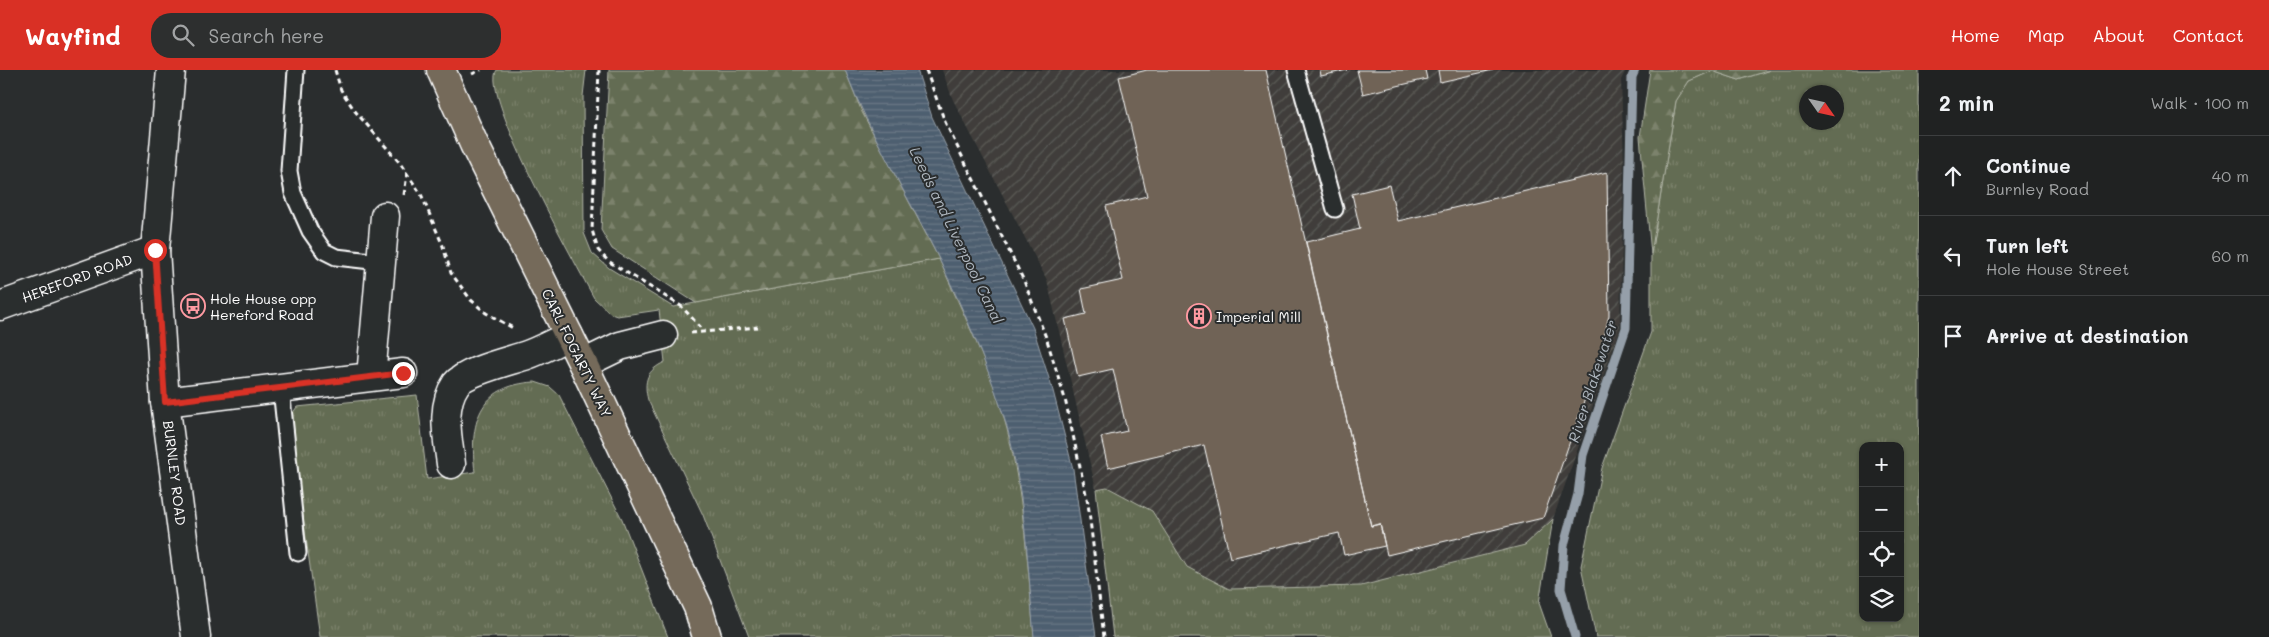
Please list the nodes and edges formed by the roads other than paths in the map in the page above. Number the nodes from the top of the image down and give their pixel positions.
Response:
1 (171, 70) edge
2 (296, 70) edge
3 (441, 70) edge
4 (1296, 70) edge
5 (1334, 209) dead end
6 (385, 216) dead end
7 (155, 250) junction
8 (380, 262) junction
9 (0, 306) edge
10 (663, 335) road end
11 (569, 336) junction
12 (583, 364) junction
13 (403, 373) dead end
14 (371, 377) junction
15 (281, 388) junction
16 (165, 402) junction
17 (451, 464) dead end
18 (298, 553) dead end
19 (196, 637) edge
20 (707, 637) edge

1 - 7 street, BURNLEY ROAD
2 - 8 lane
3 - 11 highway, CARL FOGARTY WAY
4 - 5 lane
6 - 8 street
7 - 9 street, HEREFORD ROAD
7 - 16 street, BURNLEY ROAD
8 - 14 street
10 - 12 street
11 - 12 highway, CARL FOGARTY WAY
11 - 17 street
12 - 20 highway, CARL FOGARTY WAY
13 - 14 street
14 - 15 street
15 - 16 street
15 - 18 lane
16 - 19 street, BURNLEY ROAD

